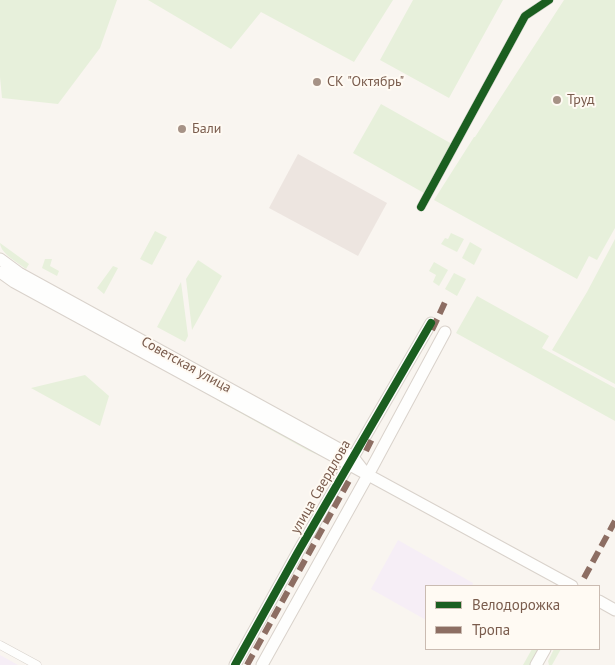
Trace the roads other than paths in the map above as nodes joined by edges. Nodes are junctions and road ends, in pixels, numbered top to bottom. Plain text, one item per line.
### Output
1 (549, 0) edge
2 (421, 207) dead end
3 (0, 259) edge
4 (0, 272) edge
5 (17, 277) junction
6 (430, 324) dead end
7 (445, 332) dead end
8 (351, 461) junction
9 (368, 475) junction
10 (570, 585) edge
11 (600, 602) edge
12 (615, 610) edge
13 (0, 644) edge
14 (544, 650) edge
15 (37, 665) edge
16 (235, 665) edge
17 (262, 665) edge
18 (536, 665) edge

1 - 2 street
3 - 5 street, Советская улица
4 - 5 street, Советская улица
5 - 8 street, Советская улица
6 - 8 street, улица Свердлова
7 - 9 street
8 - 9 street, Советская улица
8 - 16 street, улица Свердлова
9 - 10 street, Советская улица
9 - 17 street
11 - 12 street
13 - 15 street
14 - 18 street

